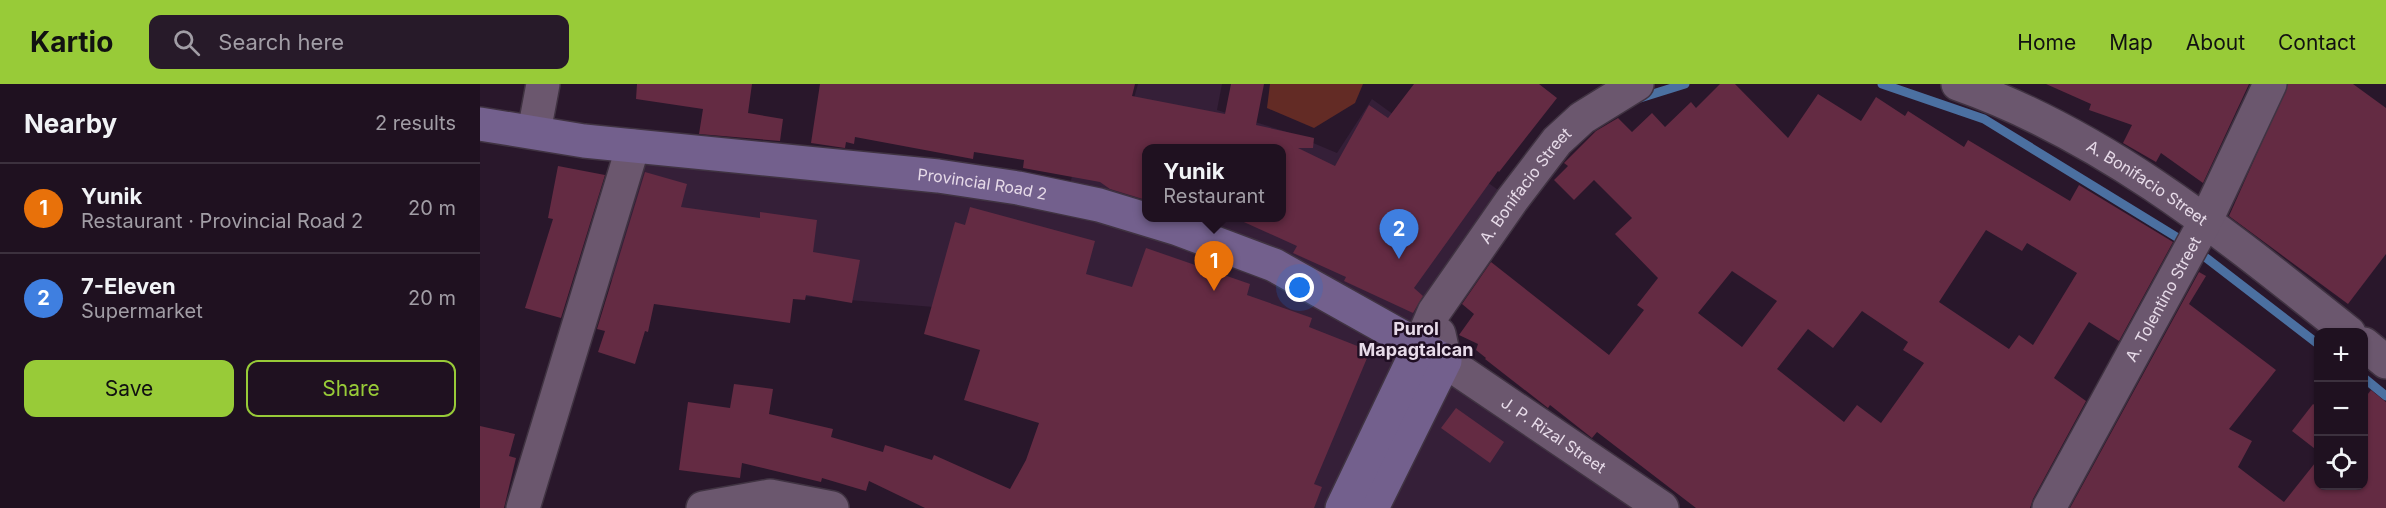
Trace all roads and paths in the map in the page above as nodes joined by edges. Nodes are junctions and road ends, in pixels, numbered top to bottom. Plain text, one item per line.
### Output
1 (543, 84) edge
2 (1637, 84) edge
3 (1958, 84) edge
4 (2270, 84) edge
5 (480, 124) edge
6 (534, 132) junction
7 (633, 146) junction
8 (1142, 218) edge
9 (2206, 220) junction
10 (1155, 222) edge
11 (2343, 328) edge
12 (2368, 347) edge
13 (1432, 354) junction
14 (2386, 362) edge
15 (523, 508) edge
16 (703, 508) edge
17 (832, 508) edge
18 (1342, 508) edge
19 (1372, 508) edge
20 (1662, 508) edge
21 (2049, 508) edge

1 - 6 street
2 - 13 street, A. Bonifacio Street
3 - 9 street, A. Bonifacio Street
4 - 9 street, A. Tolentino Street
5 - 6 main road, Provincial Road 2
6 - 7 main road, Provincial Road 2
7 - 8 main road, Provincial Road 2
7 - 15 street
9 - 11 street, A. Bonifacio Street
9 - 21 street, A. Tolentino Street
10 - 13 main road, Provincial Road 2
12 - 14 street
13 - 18 main road
13 - 19 main road
13 - 20 street, J. P. Rizal Street
16 - 17 street

